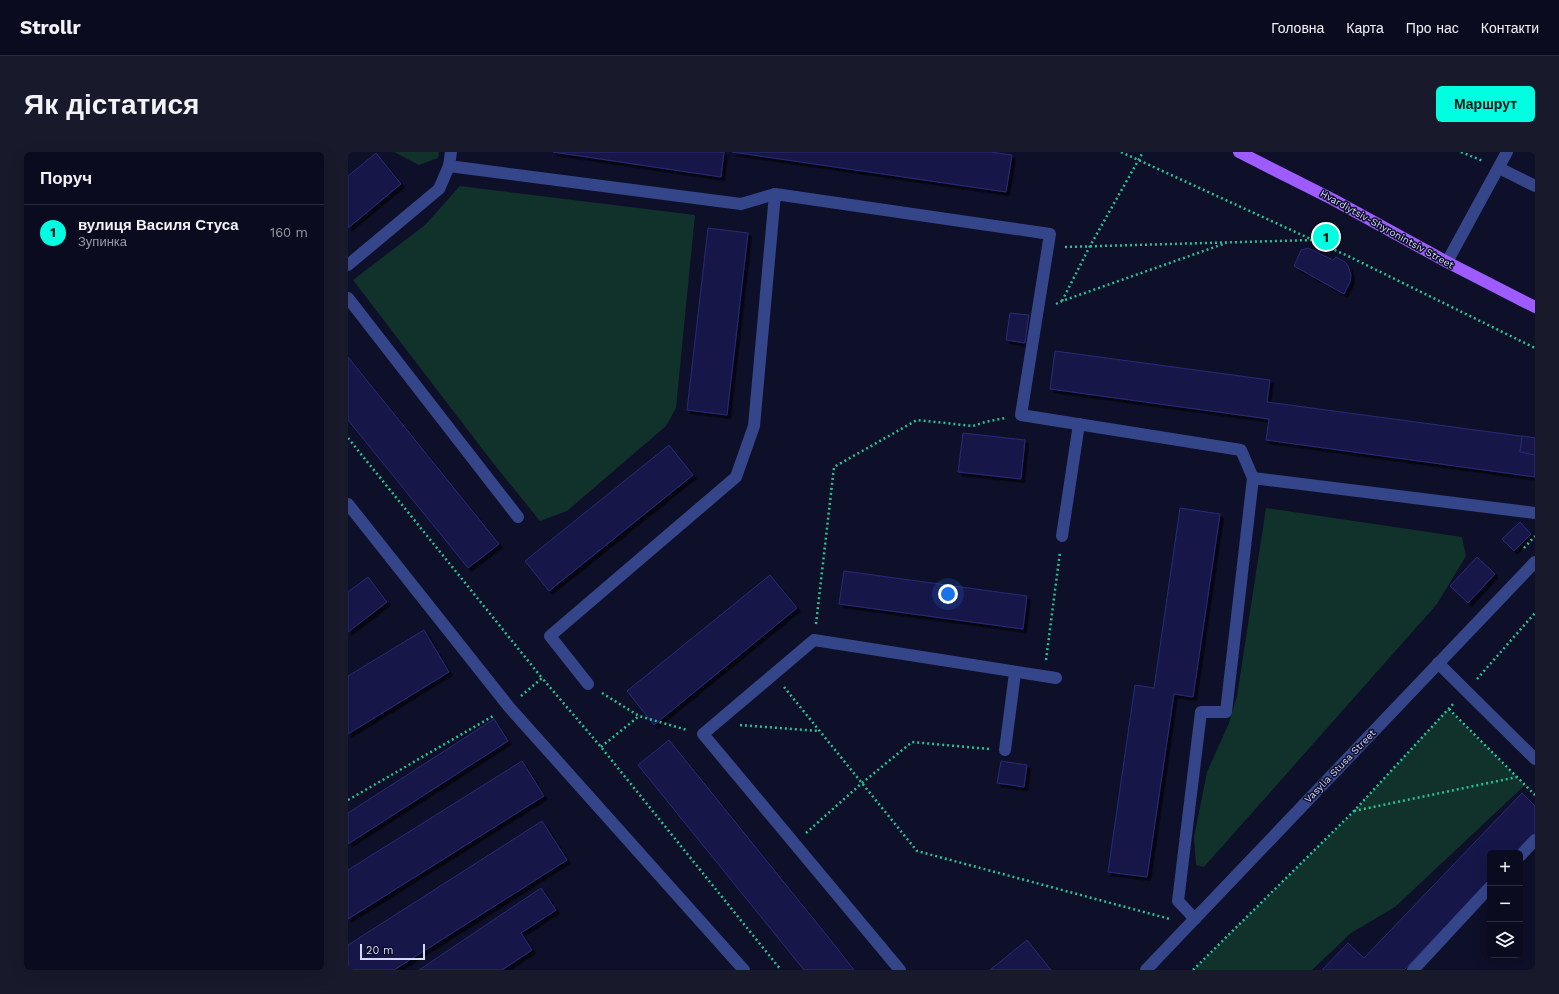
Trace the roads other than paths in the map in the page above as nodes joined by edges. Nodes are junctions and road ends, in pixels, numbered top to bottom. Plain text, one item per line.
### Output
1 (451, 152) edge
2 (1239, 152) edge
3 (1507, 152) edge
4 (450, 166) junction
5 (1499, 168) junction
6 (1535, 186) edge
7 (775, 194) junction
8 (1447, 262) junction
9 (348, 265) edge
10 (348, 298) edge
11 (1535, 307) edge
12 (1079, 424) junction
13 (1253, 478) junction
14 (348, 504) edge
15 (1535, 513) edge
16 (518, 517) dead end
17 (1062, 536) road end
18 (1535, 562) edge
19 (1438, 663) junction
20 (1016, 673) junction
21 (1056, 678) dead end
22 (588, 684) road end
23 (1005, 750) road end
24 (1535, 759) edge
25 (1535, 840) edge
26 (1523, 853) edge
27 (1487, 890) edge
28 (1192, 921) junction
29 (744, 970) edge
30 (900, 970) edge
31 (1146, 970) edge
32 (1412, 970) edge

1 - 4 street
2 - 8 main road, Hvardiytsiv-Shyronintsiv Street
3 - 5 street
4 - 7 street
4 - 9 street
5 - 6 street
5 - 8 street
7 - 12 street
7 - 22 street
8 - 11 main road, Hvardiytsiv-Shyronintsiv Street
10 - 16 street
12 - 13 street
12 - 17 street
13 - 15 street
13 - 28 street
14 - 29 street
18 - 19 street, Vasylia Stusa Street
19 - 24 street
19 - 28 street, Vasylia Stusa Street
20 - 21 street
20 - 23 street
20 - 30 street
25 - 26 street
27 - 32 street
28 - 31 street, Vasylia Stusa Street

